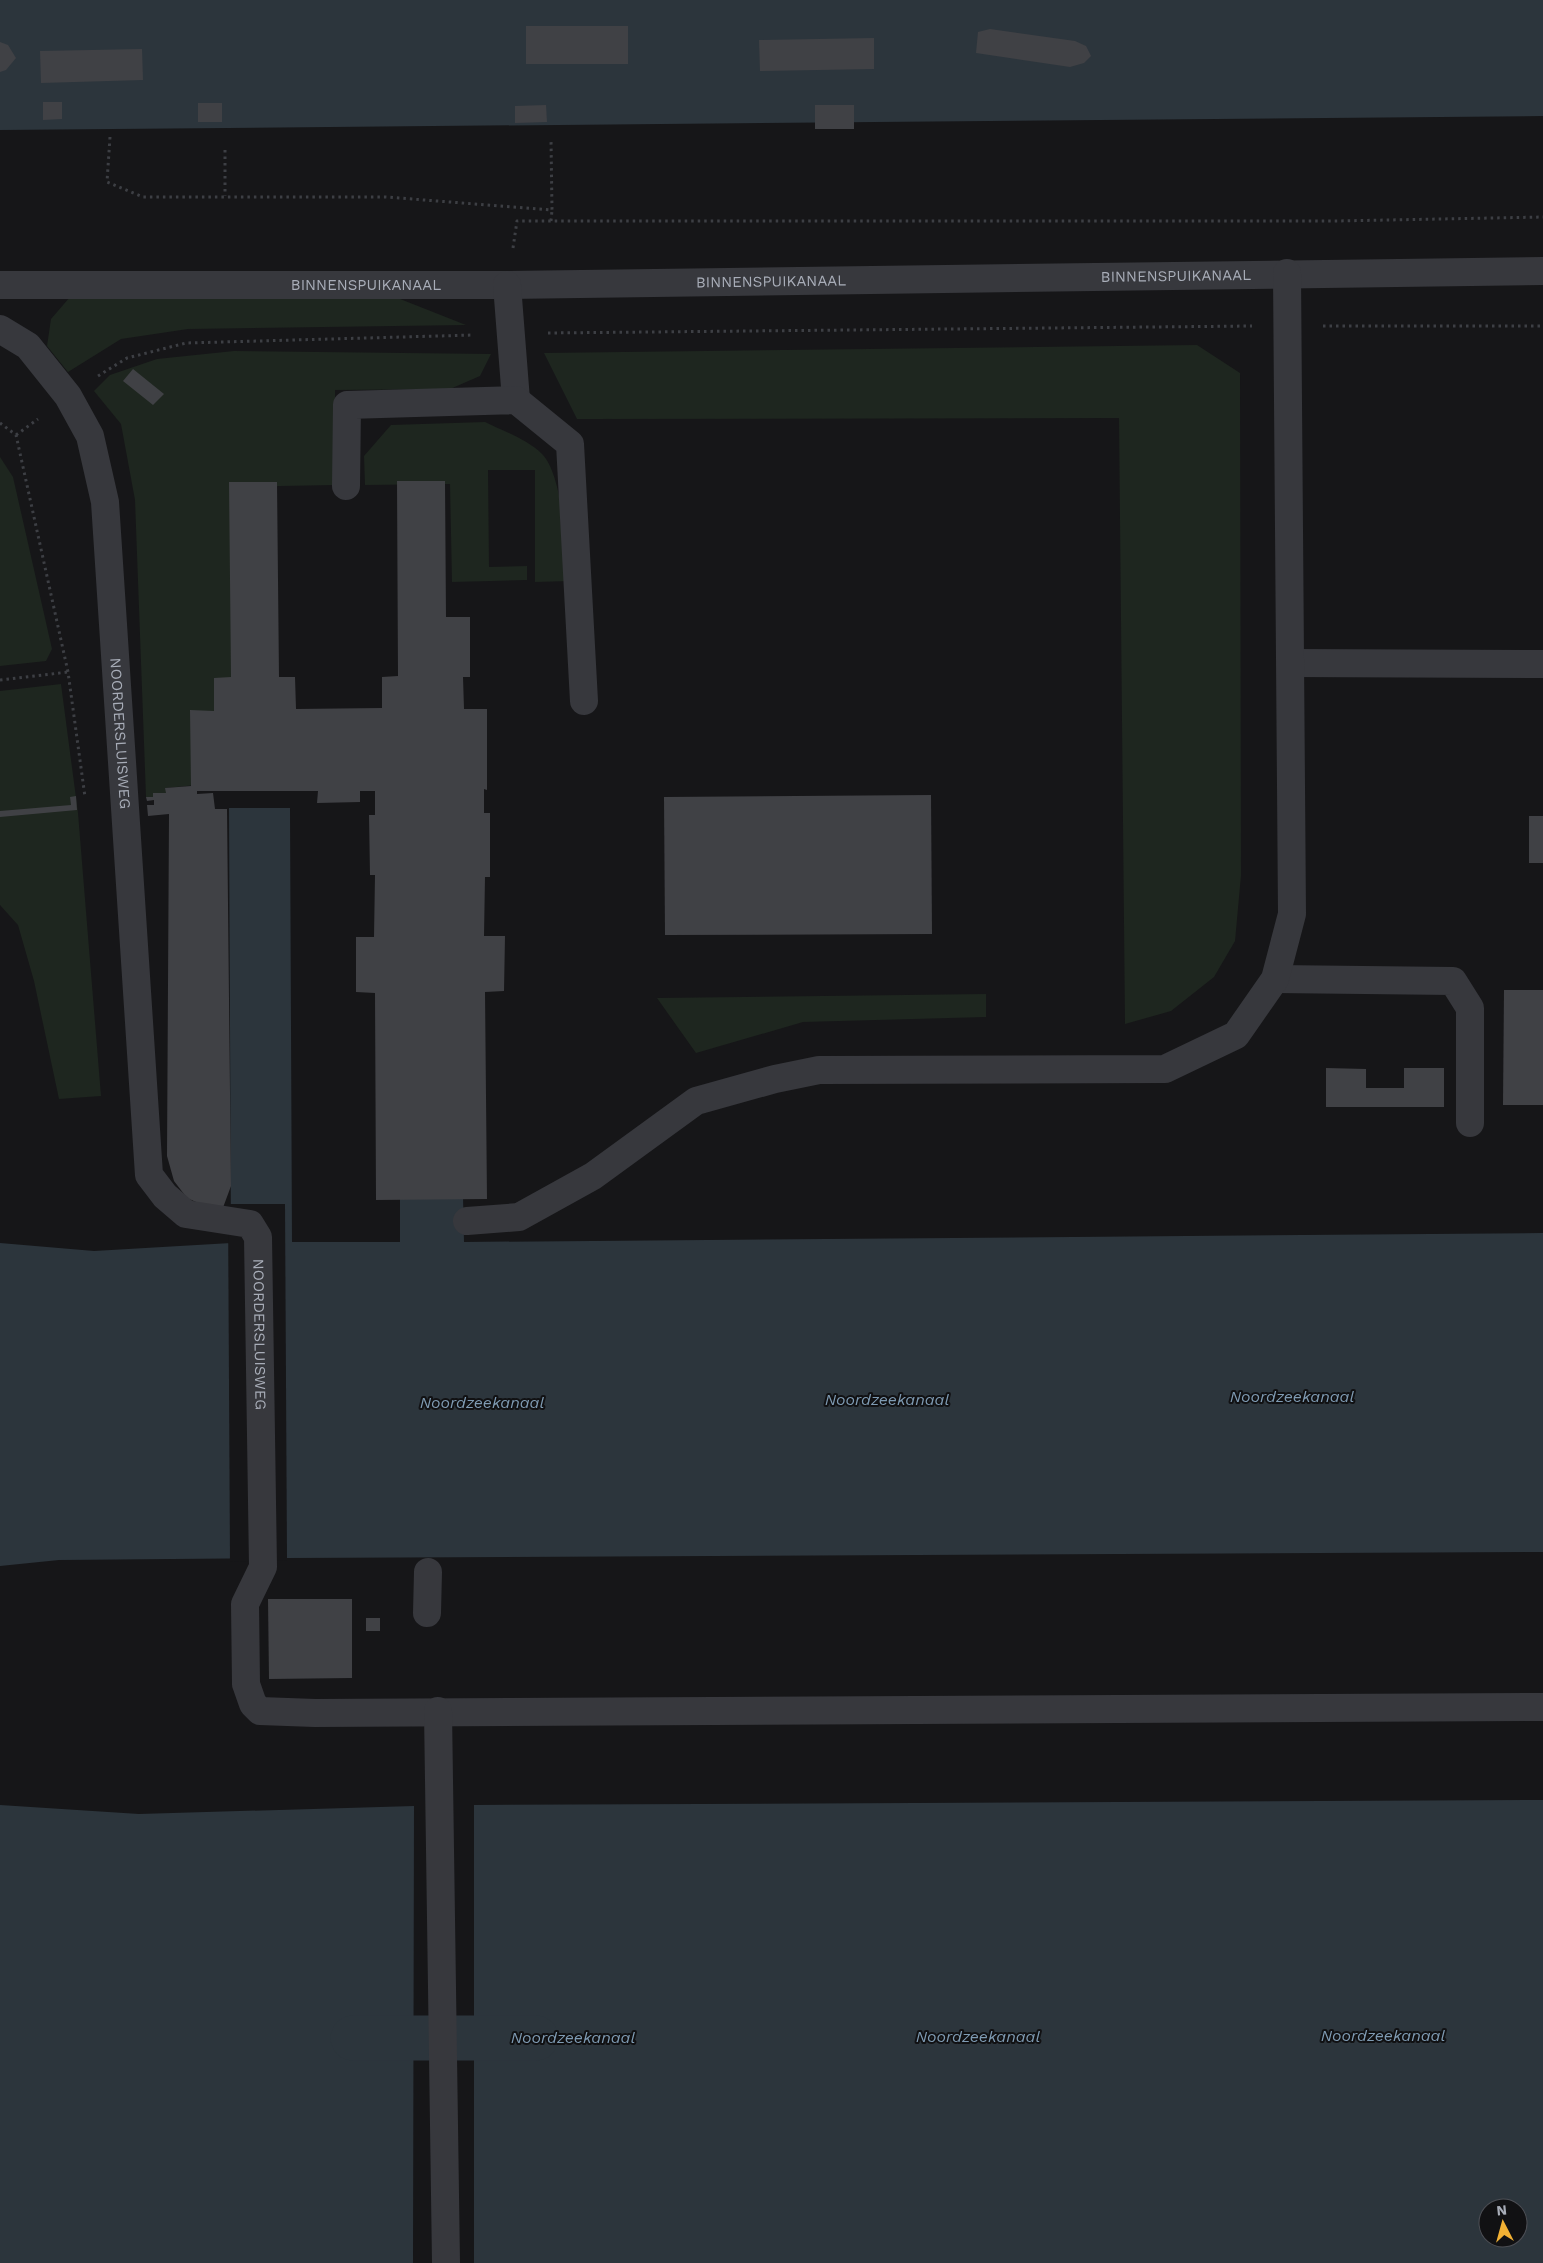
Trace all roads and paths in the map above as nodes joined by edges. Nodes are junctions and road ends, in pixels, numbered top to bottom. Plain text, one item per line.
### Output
1 (110, 137) dead end
2 (551, 140) dead end
3 (225, 150) dead end
4 (225, 196) junction
5 (552, 210) junction
6 (1543, 217) edge
7 (551, 221) junction
8 (1543, 271) edge
9 (1287, 273) junction
10 (507, 285) junction
11 (0, 286) edge
12 (1288, 326) junction
13 (1543, 326) edge
14 (0, 329) edge
15 (512, 334) junction
16 (68, 396) junction
17 (516, 400) junction
18 (0, 423) edge
19 (16, 435) junction
20 (346, 486) dead end
21 (1291, 664) junction
22 (1543, 664) edge
23 (68, 672) junction
24 (0, 680) edge
25 (584, 701) dead end
26 (86, 805) dead end
27 (1275, 979) junction
28 (1470, 1123) dead end
29 (467, 1221) dead end
30 (428, 1572) dead end
31 (427, 1614) dead end
32 (1543, 1707) edge
33 (438, 1711) junction
34 (446, 2263) edge

1 - 4 path
2 - 5 path
3 - 4 path
4 - 5 path
5 - 7 path
6 - 7 path
7 - 10 path
8 - 9 street, BINNENSPUIKANAAL
9 - 10 street, BINNENSPUIKANAAL
9 - 12 street
10 - 11 street, BINNENSPUIKANAAL
10 - 15 street
12 - 13 path
12 - 15 path
12 - 21 street
14 - 16 street, NOORDERSLUISWEG
15 - 16 path
15 - 17 street
16 - 19 path
16 - 33 street, NOORDERSLUISWEG
17 - 20 street
17 - 25 street
18 - 19 path
19 - 23 path
21 - 22 street
21 - 27 street
23 - 24 path
23 - 26 path
27 - 28 street
27 - 29 street
30 - 31 street
32 - 33 street
33 - 34 street

